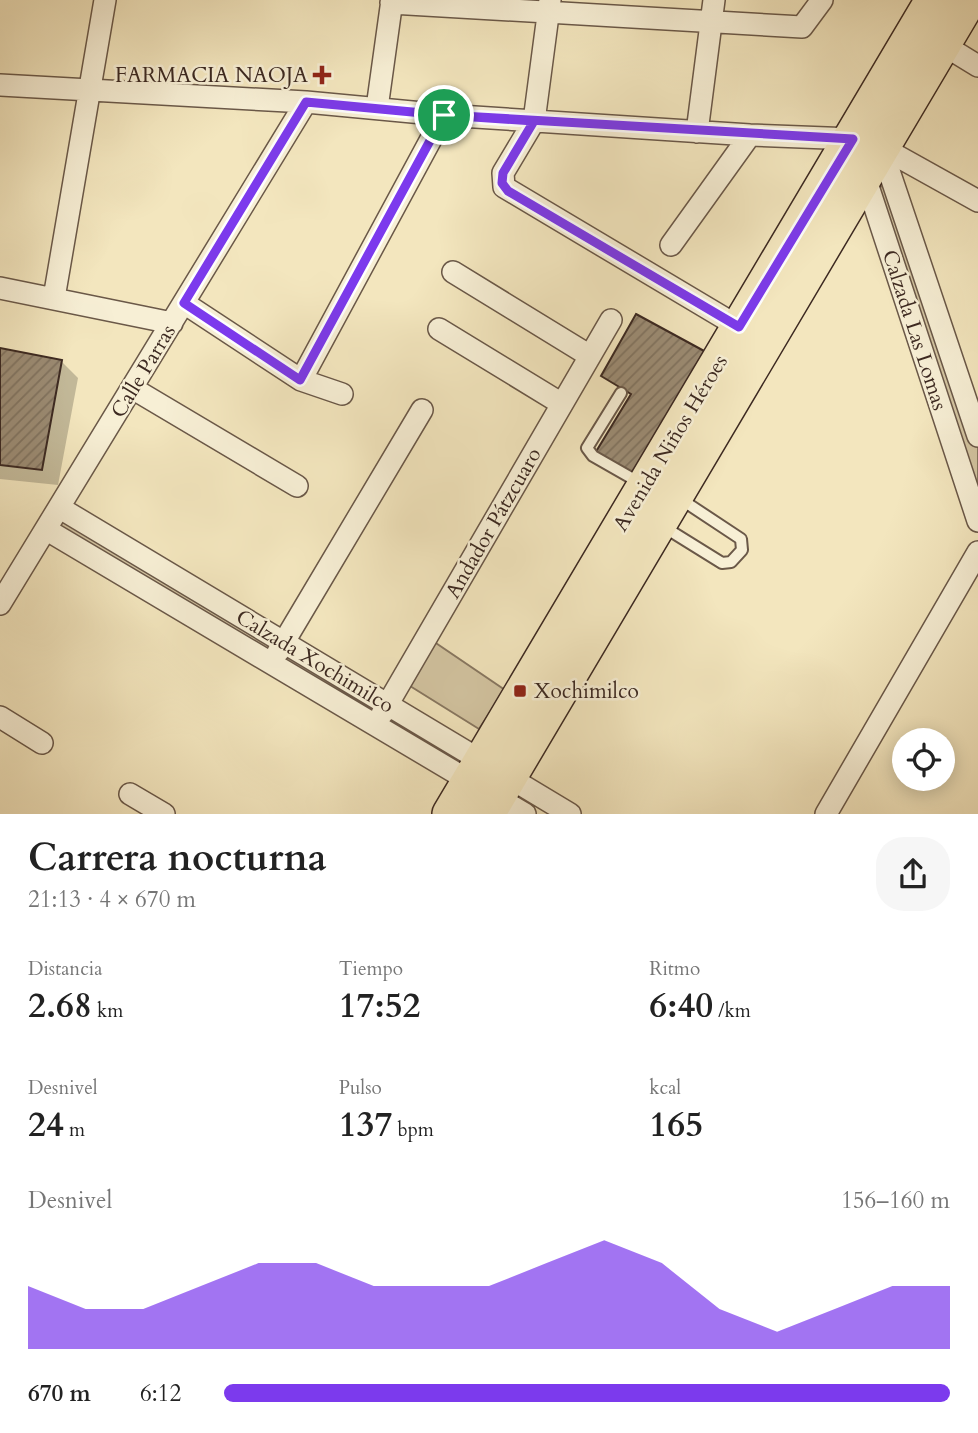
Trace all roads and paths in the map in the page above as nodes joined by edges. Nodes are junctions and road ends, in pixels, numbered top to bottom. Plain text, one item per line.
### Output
1 (105, 0) edge
2 (714, 0) edge
3 (822, 0) edge
4 (933, 0) edge
5 (969, 0) edge
6 (391, 2) edge
7 (549, 5) edge
8 (710, 22) junction
9 (943, 44) junction
10 (978, 66) edge
11 (0, 85) edge
12 (88, 89) junction
13 (306, 102) junction
14 (377, 108) junction
15 (444, 115) junction
16 (534, 121) junction
17 (697, 132) junction
18 (750, 135) junction
19 (866, 154) junction
20 (978, 201) edge
21 (671, 245) dead end
22 (453, 272) dead end
23 (0, 288) edge
24 (54, 298) junction
25 (184, 303) junction
26 (611, 320) dead end
27 (172, 323) junction
28 (739, 327) junction
29 (439, 329) dead end
30 (590, 356) junction
31 (300, 380) junction
32 (132, 388) junction
33 (621, 393) dead end
34 (342, 394) dead end
35 (562, 404) junction
36 (422, 410) dead end
37 (978, 436) edge
38 (297, 486) dead end
39 (659, 501) junction
40 (61, 508) junction
41 (978, 521) edge
42 (47, 530) junction
43 (131, 550) junction
44 (978, 552) edge
45 (116, 571) junction
46 (204, 594) junction
47 (0, 604) edge
48 (191, 616) junction
49 (285, 642) junction
50 (270, 663) junction
51 (388, 704) junction
52 (0, 717) edge
53 (375, 725) junction
54 (42, 743) dead end
55 (494, 790) edge
56 (130, 794) dead end
57 (164, 814) edge
58 (450, 814) edge
59 (570, 814) edge
60 (826, 814) edge

1 - 12 street
2 - 8 street
3 - 8 street
4 - 19 main road, Avenida Niños Héroes
5 - 9 main road, Avenida Niños Héroes
6 - 7 street
6 - 14 street
7 - 8 street
7 - 16 street
8 - 17 street
9 - 10 street
9 - 19 main road, Avenida Niños Héroes
11 - 12 street
12 - 13 street
12 - 24 street
13 - 14 street
13 - 25 street, Calle Parras
14 - 15 street
15 - 16 street
15 - 31 street
16 - 17 street
16 - 28 street
17 - 18 street
18 - 19 street
18 - 21 street
19 - 20 street
19 - 28 main road, Avenida Niños Héroes
19 - 37 street, Calzada Las Lomas
19 - 39 main road, Avenida Niños Héroes
19 - 41 street, Calzada Las Lomas
22 - 30 street
23 - 24 street
24 - 27 street
25 - 27 street, Calle Parras
25 - 31 street
26 - 30 street, Andador Pátzcuaro
27 - 32 street, Calle Parras
28 - 39 main road, Avenida Niños Héroes
29 - 35 street
30 - 35 street, Andador Pátzcuaro
31 - 34 street
32 - 38 street
32 - 40 street, Calle Parras
33 - 39 lane
35 - 51 street, Andador Pátzcuaro
36 - 49 street
39 - 39 lane
39 - 55 main road, Avenida Niños Héroes
40 - 42 street, Calle Parras
40 - 43 street, Calzada Xochimilco
42 - 45 street, Calzada Xochimilco
42 - 47 street, Calle Parras
43 - 45 street
43 - 46 street, Calzada Xochimilco
44 - 60 street
45 - 48 street, Calzada Xochimilco
46 - 48 street
46 - 49 street, Calzada Xochimilco
48 - 50 street, Calzada Xochimilco
49 - 50 street
49 - 51 street, Calzada Xochimilco
50 - 53 street, Calzada Xochimilco
51 - 53 street, Andador Pátzcuaro
51 - 55 street, Calzada Xochimilco
52 - 54 street
53 - 55 street, Calzada Xochimilco
55 - 58 main road, Avenida Niños Héroes
55 - 59 street, Calzada Xochimilco
56 - 57 street

